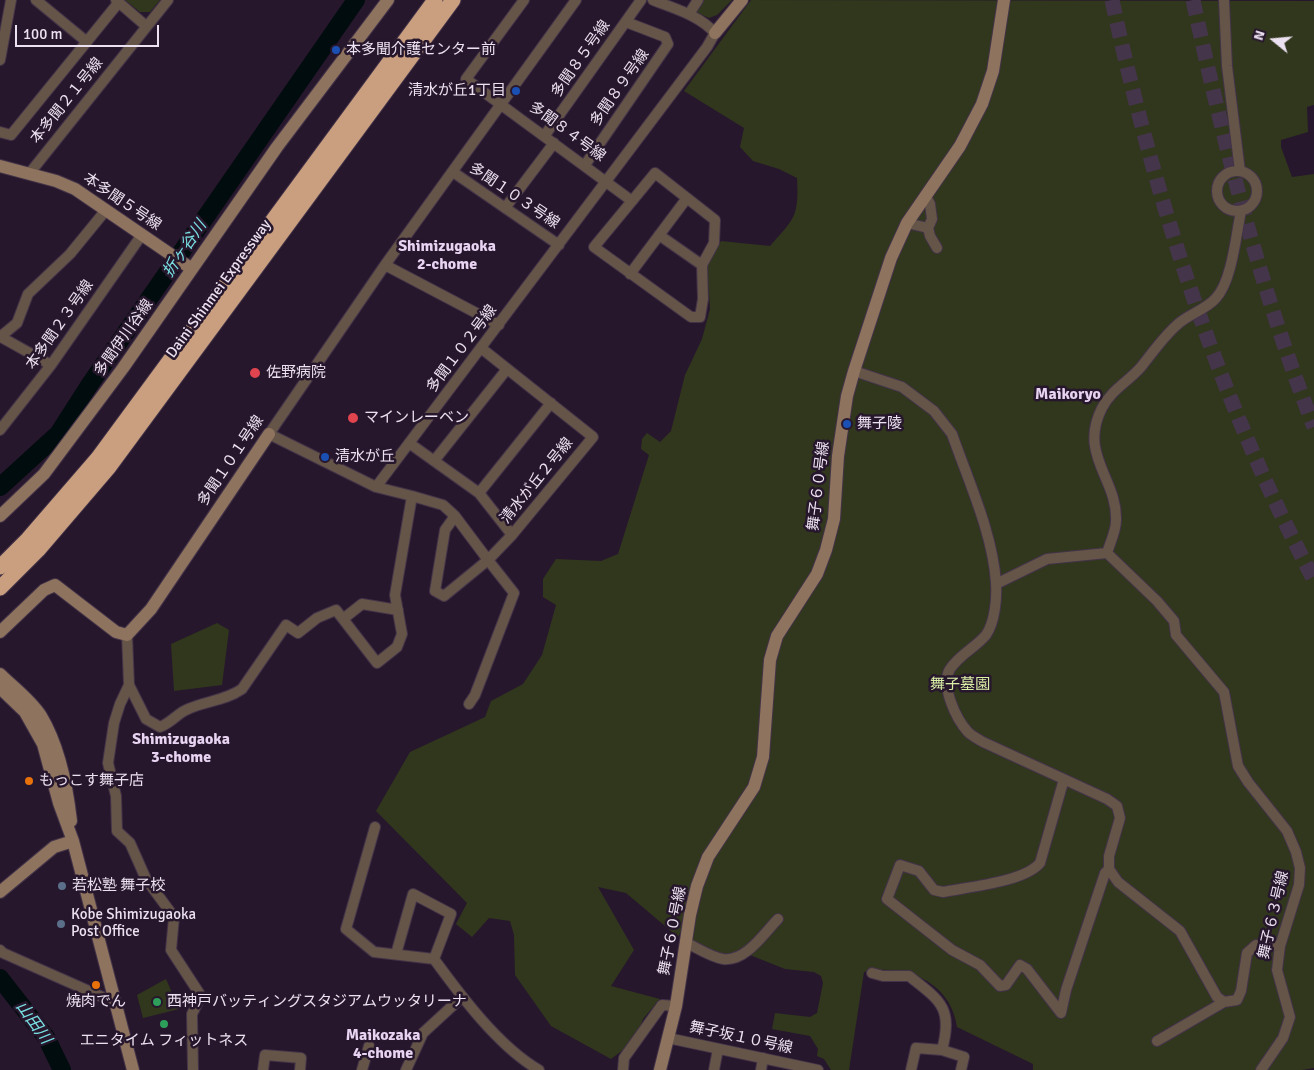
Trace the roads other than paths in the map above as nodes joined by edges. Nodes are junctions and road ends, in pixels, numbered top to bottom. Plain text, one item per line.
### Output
1 (11, 0) edge
2 (36, 0) edge
3 (168, 0) edge
4 (388, 0) edge
5 (435, 0) edge
6 (453, 0) edge
7 (524, 0) edge
8 (576, 0) edge
9 (641, 0) edge
10 (653, 0) edge
11 (698, 0) edge
12 (742, 0) edge
13 (1004, 0) edge
14 (1224, 0) edge
15 (118, 1) edge
16 (689, 14) junction
17 (626, 22) junction
18 (146, 26) junction
19 (715, 33) junction
20 (87, 42) junction
21 (0, 60) edge
22 (501, 105) junction
23 (0, 132) edge
24 (545, 135) junction
25 (554, 143) junction
26 (585, 165) junction
27 (0, 166) edge
28 (1240, 171) junction
29 (453, 172) junction
30 (29, 174) junction
31 (607, 181) junction
32 (924, 195) junction
33 (687, 198) junction
34 (632, 201) junction
35 (505, 208) junction
36 (106, 210) junction
37 (1241, 211) junction
38 (907, 223) junction
39 (928, 228) junction
40 (659, 235) junction
41 (141, 236) junction
42 (559, 245) junction
43 (937, 248) dead end
44 (385, 265) junction
45 (702, 265) junction
46 (187, 266) junction
47 (630, 274) junction
48 (499, 325) junction
49 (0, 337) edge
50 (481, 348) junction
51 (51, 365) junction
52 (507, 369) junction
53 (854, 371) junction
54 (551, 403) junction
55 (0, 430) edge
56 (268, 434) junction
57 (410, 443) junction
58 (434, 461) junction
59 (376, 487) junction
60 (479, 494) junction
61 (412, 496) junction
62 (0, 516) edge
63 (455, 516) junction
64 (512, 535) junction
65 (1107, 553) junction
66 (488, 560) junction
67 (0, 568) edge
68 (996, 584) junction
69 (0, 588) edge
70 (398, 610) junction
71 (343, 619) junction
72 (0, 632) edge
73 (127, 635) junction
74 (0, 674) edge
75 (130, 685) junction
76 (0, 688) edge
77 (469, 704) dead end
78 (1064, 779) junction
79 (375, 827) dead end
80 (73, 841) junction
81 (1109, 869) junction
82 (0, 892) edge
83 (778, 918) dead end
84 (687, 943) junction
85 (1280, 946) junction
86 (0, 950) edge
87 (396, 954) junction
88 (434, 959) junction
89 (872, 972) dead end
90 (462, 997) junction
91 (1224, 1002) junction
92 (116, 1003) junction
93 (676, 1006) junction
94 (668, 1038) junction
95 (1157, 1041) dead end
96 (369, 1046) dead end
97 (718, 1048) junction
98 (942, 1050) junction
99 (762, 1058) junction
100 (811, 1069) edge
101 (132, 1070) edge
102 (193, 1070) edge
103 (263, 1070) edge
104 (300, 1070) edge
105 (362, 1070) edge
106 (406, 1070) edge
107 (539, 1070) edge
108 (623, 1070) edge
109 (660, 1070) edge
110 (714, 1070) edge
111 (761, 1070) edge
112 (911, 1070) edge
113 (961, 1070) edge
114 (1262, 1070) edge

1 - 21 street
2 - 20 street
3 - 18 street, 本多聞２１号線
4 - 46 street, 多聞伊川谷線
5 - 67 highway, Daini Shinmei Expressway
6 - 69 highway, Daini Shinmei Expressway
7 - 22 street, 多聞８４号線
8 - 22 street
9 - 17 street, 多聞８５号線
10 - 16 street
11 - 16 street
12 - 19 street, 多聞８４号線
13 - 32 street, 舞子６０号線
14 - 28 street
15 - 18 street
15 - 20 street
16 - 19 street
17 - 24 street, 多聞８５号線
17 - 26 street, 多聞８９号線
18 - 30 street, 本多聞２１号線
19 - 31 street, 多聞８４号線
20 - 23 street
22 - 24 street, 多聞８４号線
22 - 29 street, 多聞１０１号線
24 - 25 street, 多聞８４号線
25 - 26 street, 多聞８４号線
25 - 35 street
26 - 31 street, 多聞８４号線
27 - 30 street, 本多聞５号線
28 - 37 street
28 - 37 street
29 - 35 street, 多聞１０３号線
29 - 44 street, 多聞１０１号線
30 - 36 street, 本多聞５号線
31 - 34 street
31 - 42 street, 多聞１０２号線
32 - 38 street, 舞子６０号線
32 - 39 street
33 - 34 street
33 - 40 street
33 - 45 street
34 - 47 street
35 - 42 street, 多聞１０３号線
36 - 41 street, 本多聞５号線
36 - 49 street
37 - 65 street
38 - 39 street
38 - 53 street, 舞子６０号線
39 - 43 street
40 - 45 street
40 - 47 street
41 - 46 street, 本多聞５号線
41 - 51 street, 本多聞２３号線
42 - 48 street, 多聞１０２号線
44 - 48 street
44 - 56 street, 多聞１０１号線
45 - 47 street
46 - 62 street, 多聞伊川谷線
48 - 50 street, 多聞１０２号線
49 - 51 street
50 - 52 street, 清水が丘２号線
50 - 57 street, 多聞１０２号線
51 - 55 street, 本多聞２３号線
52 - 54 street, 清水が丘２号線
52 - 58 street
53 - 68 street
53 - 84 street, 舞子６０号線
54 - 60 street
54 - 64 street, 清水が丘２号線
56 - 59 street
56 - 73 street, 多聞１０１号線
57 - 58 street
57 - 59 street, 多聞１０２号線
58 - 60 street
59 - 61 street
60 - 64 street
61 - 63 street
61 - 70 street
63 - 66 street
63 - 66 street, 清水が丘２号線
64 - 66 street, 清水が丘２号線
65 - 68 street
65 - 85 street, 舞子６３号線
66 - 77 street
68 - 78 street
70 - 71 street
70 - 71 street
71 - 75 street
72 - 73 street
73 - 75 street
74 - 80 street
75 - 102 street
76 - 80 street
78 - 81 street
78 - 81 street
79 - 87 street
80 - 82 street
80 - 92 street
81 - 91 street
83 - 84 street
84 - 93 street, 舞子６０号線
85 - 91 street
85 - 114 street, 舞子６３号線
86 - 92 street
87 - 88 street
87 - 88 street
88 - 90 street
89 - 98 street
90 - 106 street
90 - 107 street
91 - 95 street
92 - 101 street
93 - 94 street, 舞子６０号線
93 - 108 street
94 - 97 street, 舞子坂１０号線
94 - 109 street, 舞子６０号線
96 - 105 street
97 - 99 street, 舞子坂１０号線
97 - 110 street
98 - 112 street
98 - 113 street
99 - 100 street, 舞子坂１０号線
99 - 111 street
103 - 104 street

